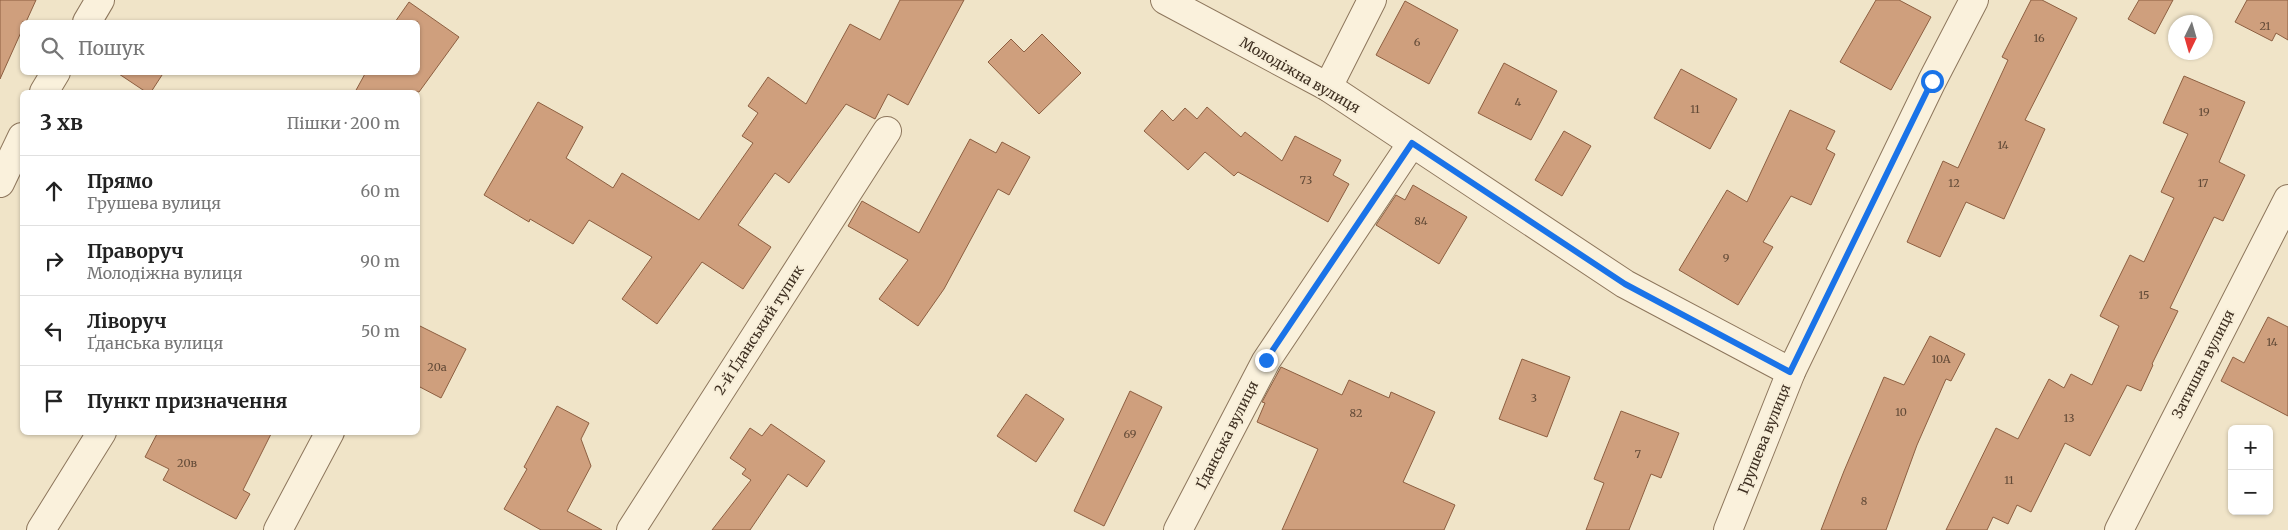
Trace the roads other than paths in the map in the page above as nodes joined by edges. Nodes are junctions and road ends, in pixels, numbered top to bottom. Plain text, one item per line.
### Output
1 (100, 0) edge
2 (1165, 0) edge
3 (1372, 0) edge
4 (1974, 0) edge
5 (87, 20) edge
6 (54, 75) edge
7 (1328, 87) junction
8 (45, 90) edge
9 (887, 131) dead end
10 (20, 141) edge
11 (1412, 143) junction
12 (0, 183) edge
13 (2288, 199) edge
14 (1790, 372) junction
15 (100, 435) edge
16 (328, 435) edge
17 (41, 530) edge
18 (278, 530) edge
19 (631, 530) edge
20 (1178, 530) edge
21 (1728, 530) edge
22 (2119, 530) edge

1 - 5 street
2 - 7 street, Молодіжна вулиця
3 - 7 street
4 - 14 street, Грушева вулиця
6 - 8 street
7 - 11 street, Молодіжна вулиця
9 - 19 street, 2-й Ґданський тупик
10 - 12 street
11 - 14 street, Молодіжна вулиця
11 - 20 street, Ґданська вулиця
13 - 22 street, Затишна вулиця
14 - 21 street, Грушева вулиця
15 - 17 street
16 - 18 street

